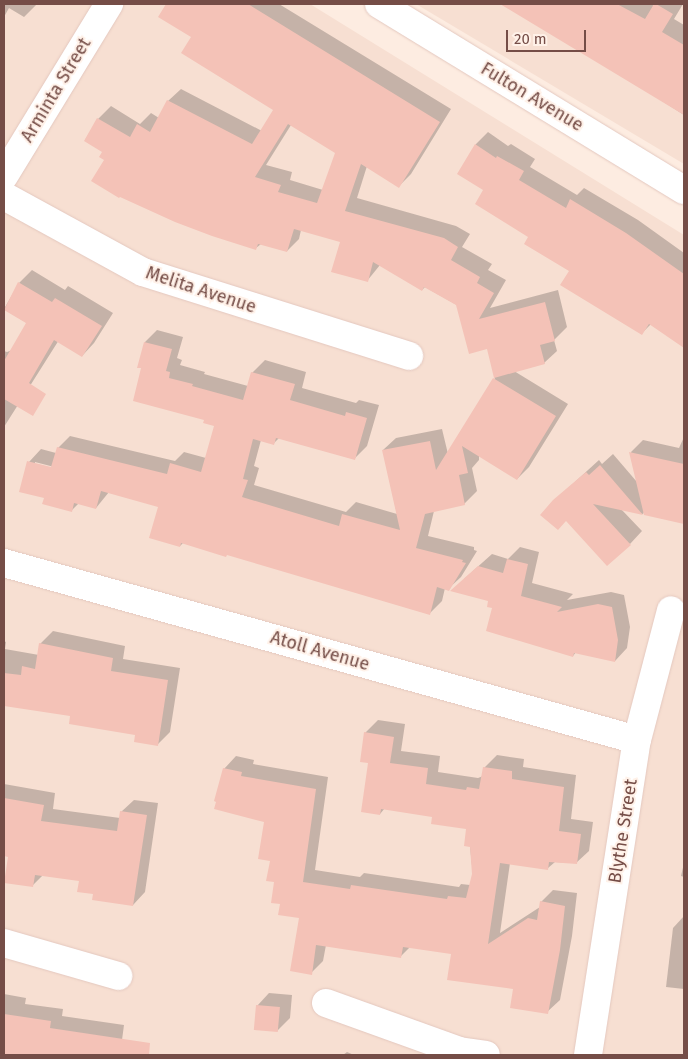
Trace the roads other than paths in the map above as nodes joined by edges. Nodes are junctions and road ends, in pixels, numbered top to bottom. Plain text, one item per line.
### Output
1 (109, 4) edge
2 (379, 4) edge
3 (4, 176) edge
4 (684, 190) edge
5 (4, 196) edge
6 (410, 356) dead end
7 (4, 563) edge
8 (671, 610) dead end
9 (637, 740) junction
10 (4, 944) edge
11 (118, 976) dead end
12 (326, 1003) dead end
13 (486, 1055) edge
14 (588, 1055) edge

1 - 3 street, Arminta Street
2 - 4 street, Fulton Avenue
5 - 6 street, Melita Avenue
7 - 9 street, Atoll Avenue
8 - 9 street, Blythe Street
9 - 14 street, Blythe Street
10 - 11 street
12 - 13 street

